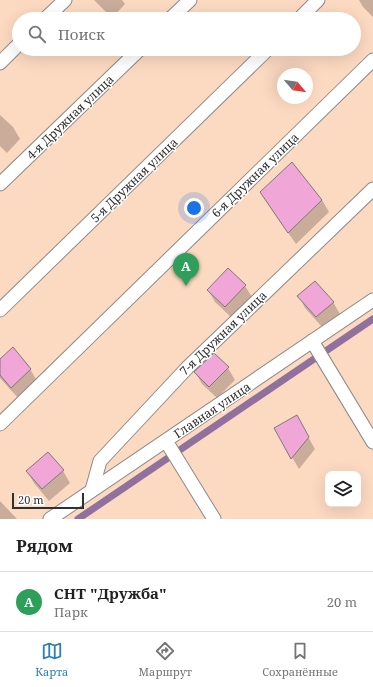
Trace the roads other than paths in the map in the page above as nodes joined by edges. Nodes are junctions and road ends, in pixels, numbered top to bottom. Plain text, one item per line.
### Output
1 (65, 0) edge
2 (190, 0) edge
3 (318, 0) edge
4 (52, 12) edge
5 (177, 12) edge
6 (306, 12) edge
7 (12, 51) edge
8 (133, 56) edge
9 (261, 56) edge
10 (373, 60) edge
11 (0, 63) edge
12 (0, 184) edge
13 (373, 189) edge
14 (373, 300) edge
15 (0, 310) edge
16 (312, 341) junction
17 (0, 424) edge
18 (166, 441) junction
19 (373, 442) edge
20 (92, 490) junction
21 (50, 519) edge
22 (214, 519) edge

1 - 4 lane
2 - 5 lane
3 - 6 lane
7 - 11 lane
8 - 12 lane, 4-я Дружная улица
9 - 15 lane, 5-я Дружная улица
10 - 17 lane, 6-я Дружная улица
13 - 20 lane, 7-я Дружная улица
14 - 16 lane, Главная улица
16 - 18 lane, Главная улица
16 - 19 lane
18 - 20 lane, Главная улица
18 - 22 lane
20 - 21 lane, Главная улица

